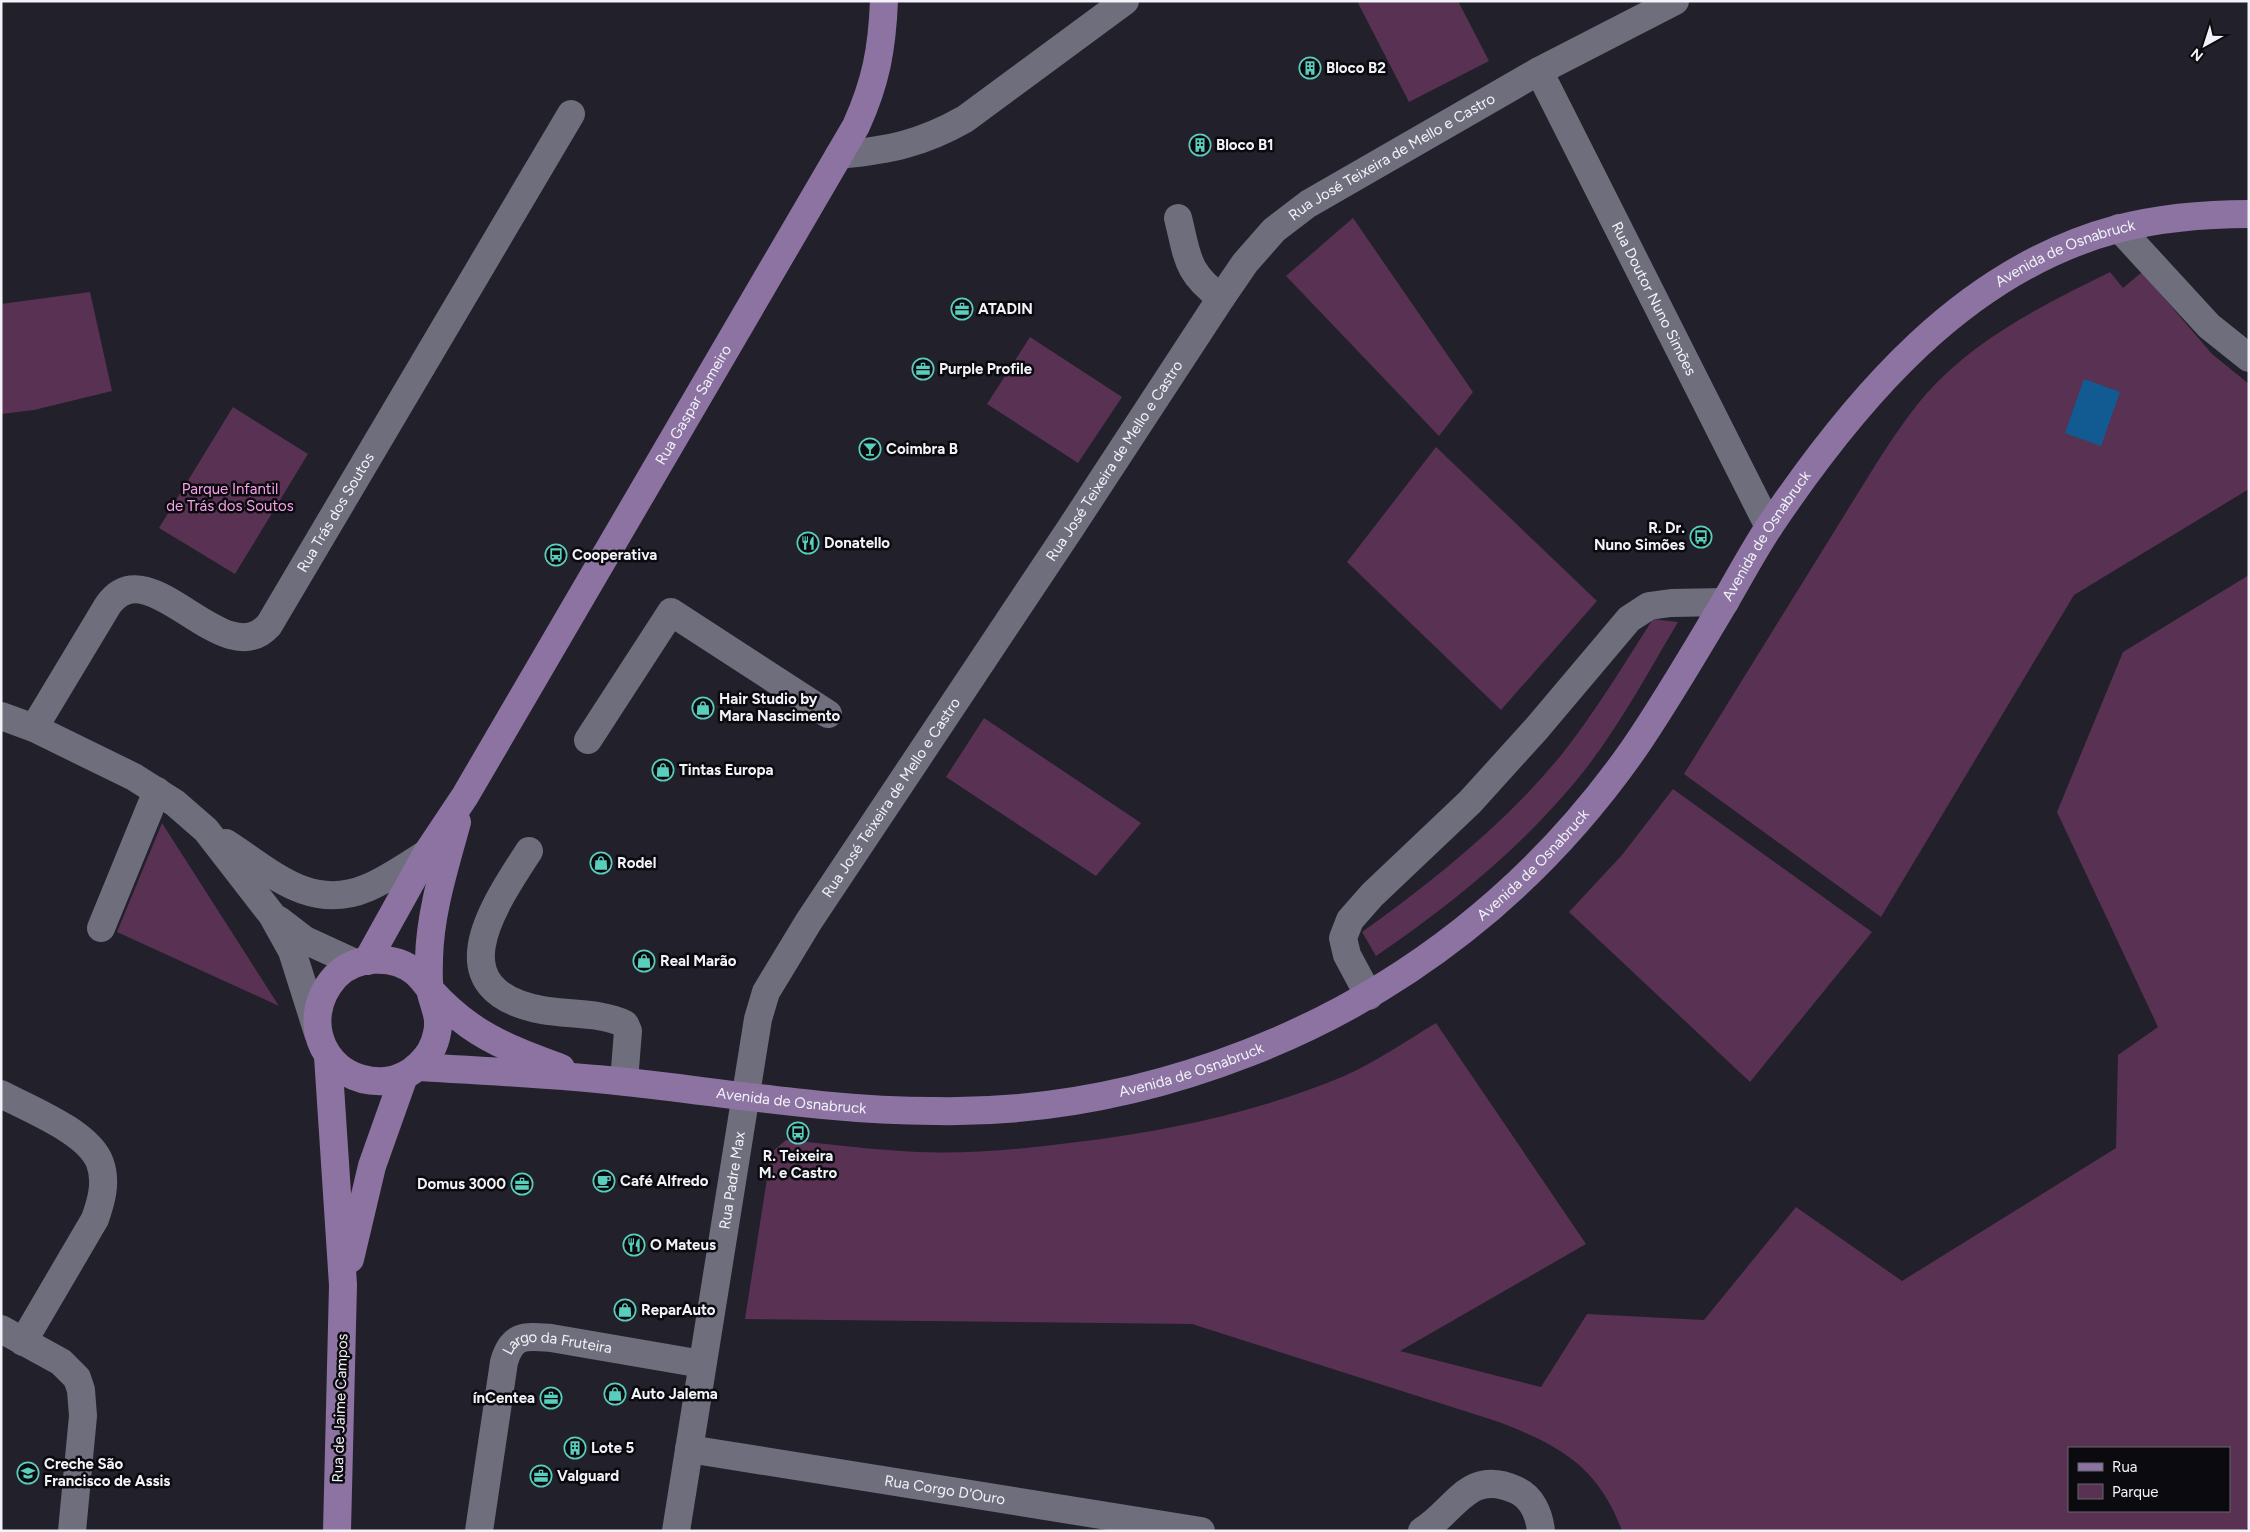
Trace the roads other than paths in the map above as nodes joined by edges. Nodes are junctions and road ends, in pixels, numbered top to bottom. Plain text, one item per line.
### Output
1 (884, 1) edge
2 (1675, 1) edge
3 (1110, 5) edge
4 (1538, 71) junction
5 (570, 114) dead end
6 (839, 155) junction
7 (2249, 214) edge
8 (1178, 218) dead end
9 (2119, 228) junction
10 (1221, 298) junction
11 (2249, 358) edge
12 (1769, 527) junction
13 (1725, 602) junction
14 (828, 714) dead end
15 (1, 716) edge
16 (34, 728) junction
17 (588, 740) dead end
18 (157, 791) junction
19 (465, 796) junction
20 (206, 830) junction
21 (529, 851) dead end
22 (427, 853) junction
23 (272, 915) junction
24 (101, 928) dead end
25 (361, 962) junction
26 (430, 989) junction
27 (1369, 996) junction
28 (324, 1049) junction
29 (410, 1072) junction
30 (588, 1078) junction
31 (624, 1082) junction
32 (1, 1094) edge
33 (744, 1096) junction
34 (343, 1285) junction
35 (9, 1340) edge
36 (702, 1364) junction
37 (689, 1449) junction
38 (1120, 1524) edge
39 (72, 1531) edge
40 (337, 1531) edge
41 (479, 1531) edge
42 (676, 1531) edge
43 (1200, 1531) edge
44 (1422, 1531) edge
45 (1541, 1531) edge

1 - 6 main road, Rua Gaspar Sameiro
2 - 4 street, Rua José Teixeira de Mello e Castro
3 - 6 street
4 - 10 street, Rua José Teixeira de Mello e Castro
4 - 12 street, Rua Doutor Nuno Simões
5 - 16 street, Rua Trás dos Soutos
6 - 19 main road, Rua Gaspar Sameiro
7 - 9 main road, Avenida de Osnabruck
8 - 10 street
9 - 11 street
9 - 12 main road, Avenida de Osnabruck
10 - 33 street, Rua José Teixeira de Mello e Castro
12 - 13 main road, Avenida de Osnabruck
13 - 27 main road, Avenida de Osnabruck
13 - 27 street
14 - 17 street
15 - 16 street
16 - 18 street
18 - 20 street
18 - 24 street
19 - 22 main road
19 - 26 main road
20 - 22 street
20 - 23 street
21 - 31 street
22 - 25 main road
23 - 25 street
23 - 28 street
25 - 26 main road
25 - 28 main road
26 - 29 main road
26 - 30 main road
27 - 33 main road, Avenida de Osnabruck
28 - 29 main road
28 - 34 main road
29 - 30 main road
29 - 34 main road
30 - 31 main road, Avenida de Osnabruck
31 - 33 main road, Avenida de Osnabruck
32 - 35 street
33 - 36 street, Rua Padre Max
34 - 40 main road, Rua de Jaime Campos
35 - 39 street
36 - 37 street, Rua Padre Max
36 - 41 street, Largo da Fruteira
37 - 38 street, Rua Corgo D'Ouro
37 - 42 street, Rua Padre Max
38 - 43 street, Rua Corgo D'Ouro
44 - 45 street

